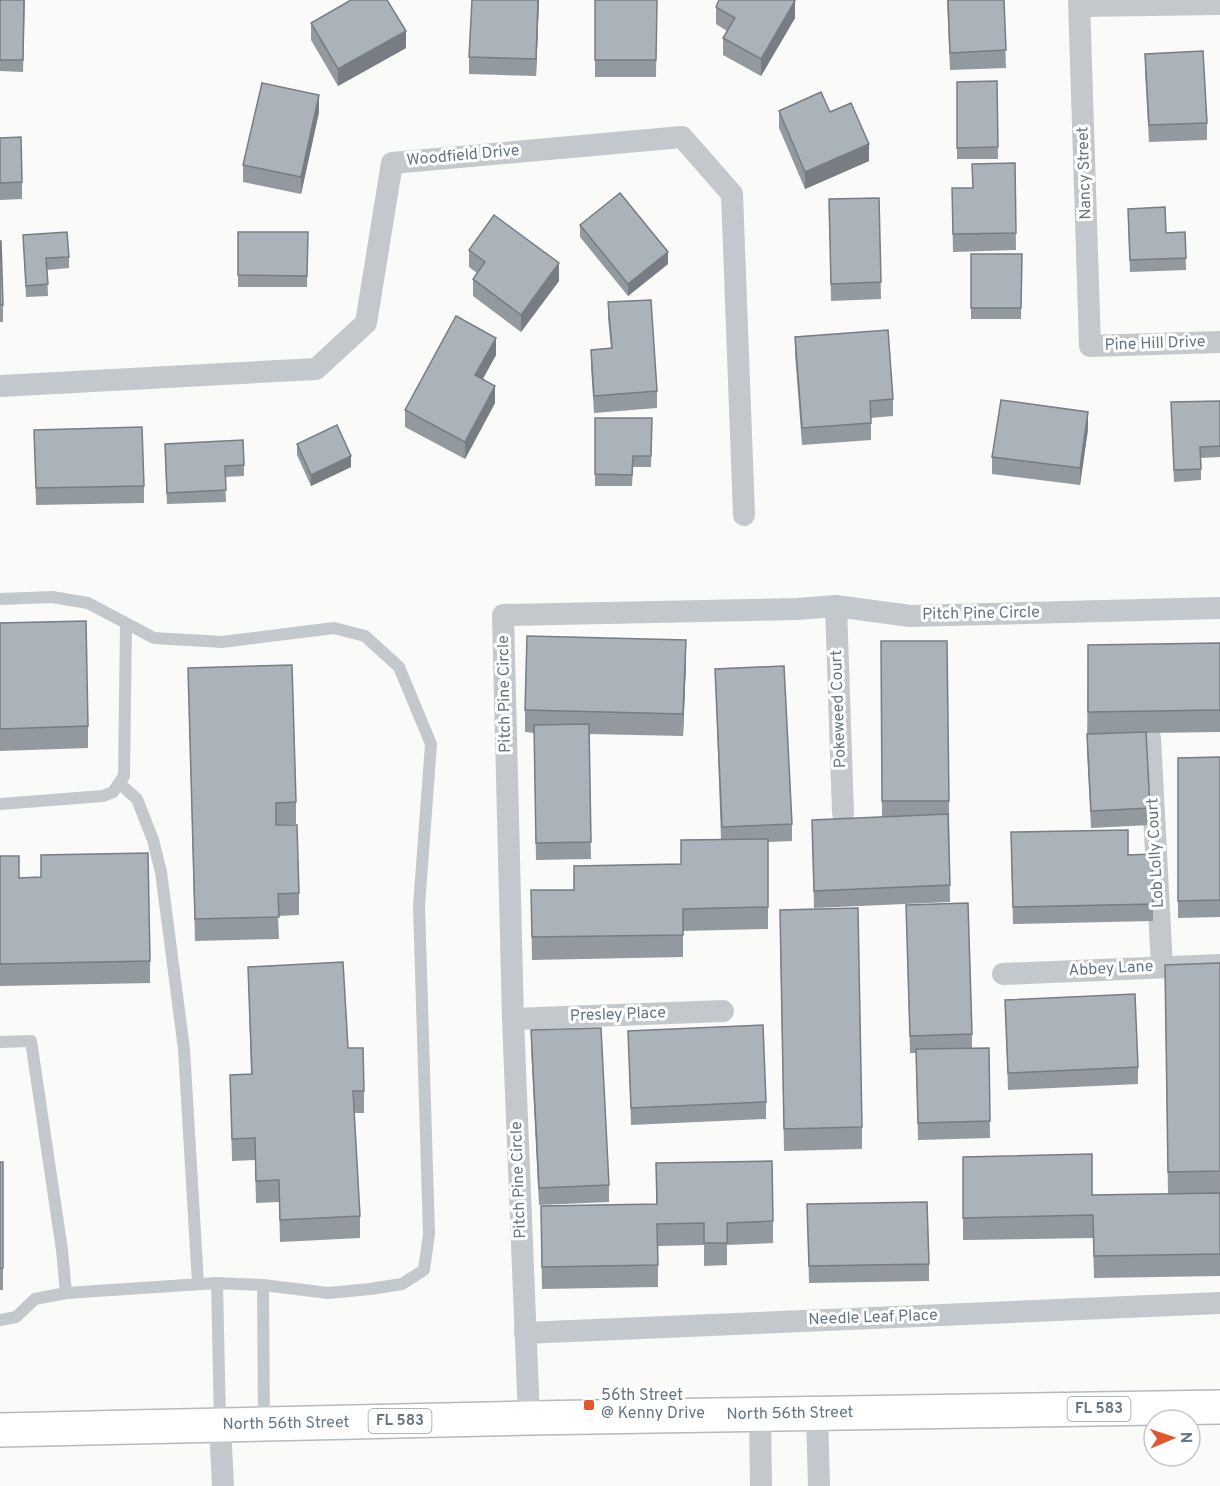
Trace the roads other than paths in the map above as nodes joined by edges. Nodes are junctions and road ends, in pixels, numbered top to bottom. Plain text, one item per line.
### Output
1 (1080, 3) edge
2 (1220, 4) edge
3 (1220, 342) edge
4 (1090, 346) joint
5 (0, 386) edge
6 (744, 515) dead end
7 (0, 599) edge
8 (836, 606) junction
9 (1220, 608) edge
10 (126, 624) junction
11 (1150, 738) edge
12 (119, 783) junction
13 (0, 804) edge
14 (843, 813) dead end
15 (1220, 965) edge
16 (1162, 967) junction
17 (1003, 974) dead end
18 (723, 1011) dead end
19 (513, 1019) junction
20 (0, 1042) edge
21 (198, 1283) junction
22 (217, 1283) junction
23 (263, 1285) junction
24 (66, 1293) junction
25 (1220, 1303) edge
26 (0, 1320) edge
27 (525, 1333) junction
28 (1220, 1407) edge
29 (817, 1413) junction
30 (760, 1414) junction
31 (529, 1418) junction
32 (264, 1425) junction
33 (220, 1426) junction
34 (0, 1430) edge
35 (223, 1486) edge
36 (761, 1486) edge
37 (819, 1486) edge

1 - 2 street
1 - 4 street, Nancy Street
3 - 4 street, Pine Hill Drive
5 - 6 street, Woodfield Drive
7 - 10 lane
8 - 9 street, Pitch Pine Circle
8 - 14 street, Pokeweed Court
8 - 19 street, Pitch Pine Circle
10 - 12 lane
10 - 23 lane
11 - 16 street, Lob Lolly Court
12 - 13 lane
12 - 21 lane
15 - 16 street, Abbey Lane
16 - 17 street, Abbey Lane
18 - 19 street, Presley Place
19 - 27 street, Pitch Pine Circle
20 - 24 lane
21 - 22 lane
21 - 24 lane
22 - 23 lane
22 - 33 lane
23 - 32 lane
24 - 26 lane
25 - 27 street, Needle Leaf Place
27 - 31 street, Pitch Pine Circle
28 - 29 main road, North 56th Street / FL 583
29 - 30 main road, North 56th Street / FL 583
29 - 37 street
30 - 31 main road, North 56th Street / FL 583
30 - 36 street
31 - 32 main road, North 56th Street / FL 583
32 - 33 main road, North 56th Street / FL 583
33 - 34 main road, North 56th Street / FL 583
33 - 35 street

